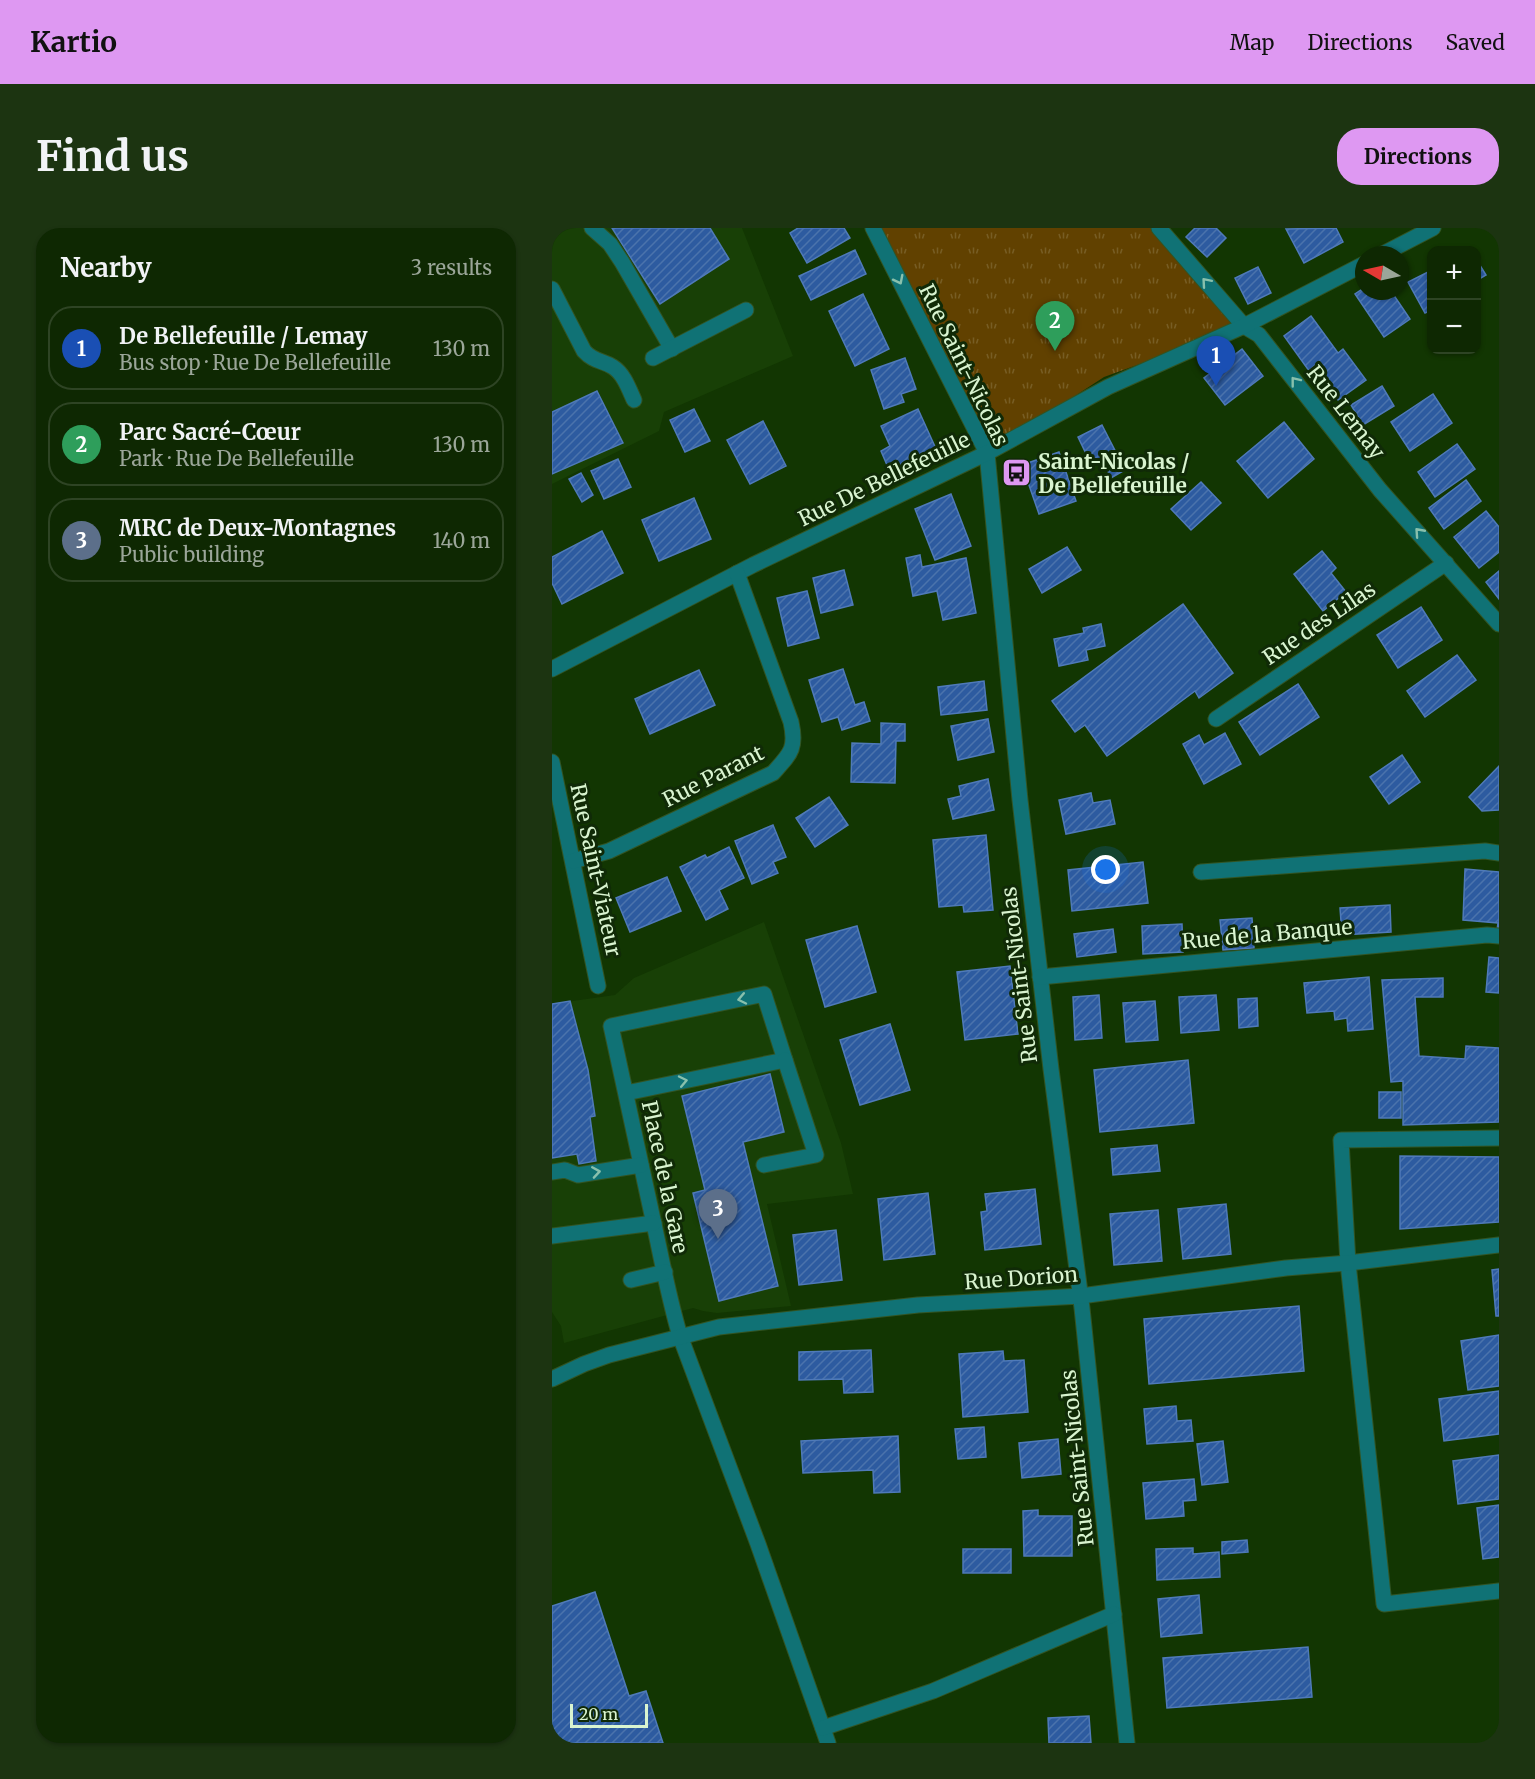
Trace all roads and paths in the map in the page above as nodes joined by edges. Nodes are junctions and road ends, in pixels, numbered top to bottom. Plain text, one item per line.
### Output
1 (591, 228) edge
2 (873, 228) edge
3 (1159, 228) edge
4 (1433, 228) edge
5 (1398, 246) edge
6 (1355, 269) edge
7 (552, 289) edge
8 (746, 310) dead end
9 (1244, 326) junction
10 (672, 349) junction
11 (653, 358) dead end
12 (634, 400) dead end
13 (987, 453) junction
14 (1446, 563) junction
15 (737, 573) junction
16 (1499, 624) edge
17 (552, 669) edge
18 (1216, 719) dead end
19 (552, 762) edge
20 (1499, 853) edge
21 (573, 861) junction
22 (1202, 872) dead end
23 (1499, 936) edge
24 (1040, 977) junction
25 (598, 986) dead end
26 (784, 1060) junction
27 (626, 1093) junction
28 (1499, 1138) edge
29 (641, 1165) junction
30 (764, 1165) dead end
31 (552, 1172) edge
32 (654, 1223) junction
33 (552, 1236) edge
34 (1499, 1245) edge
35 (1348, 1263) junction
36 (665, 1272) junction
37 (631, 1280) dead end
38 (1081, 1296) junction
39 (680, 1336) junction
40 (552, 1379) edge
41 (1499, 1591) edge
42 (1114, 1614) junction
43 (823, 1728) junction
44 (828, 1743) edge
45 (1127, 1743) edge

1 - 10 street
2 -> 13 street, Rue Saint-Nicolas
9 -> 3 street, Rue Lemay
4 - 5 street
6 - 9 street, Rue De Bellefeuille
7 - 12 street
8 - 10 street
9 - 13 street, Rue De Bellefeuille
14 -> 9 street, Rue Lemay
10 - 11 street
13 - 15 street, Rue De Bellefeuille
13 - 24 street, Rue Saint-Nicolas
14 - 16 street, Rue Lemay
14 - 18 street, Rue des Lilas
15 - 17 street, Rue De Bellefeuille
15 - 21 street, Rue Parant
19 - 21 street, Rue Saint-Viateur
20 - 22 street
21 - 25 street, Rue Saint-Viateur
23 - 24 street, Rue de la Banque
24 - 38 street, Rue Saint-Nicolas
27 -> 26 street
26 -> 27 street, Place de la Gare
26 - 30 street
27 - 29 street, Place de la Gare
28 - 35 street
31 -> 29 street
29 - 32 street, Place de la Gare
32 - 33 street
32 - 36 street, Place de la Gare
34 - 35 street, Rue Dorion
35 - 38 street, Rue Dorion
35 - 41 street
36 - 37 street
36 - 39 street, Place de la Gare
38 - 39 street, Rue Dorion
38 - 42 street, Rue Saint-Nicolas
39 - 40 street, Rue Dorion
39 - 43 street, Place de la Gare
42 - 43 street
42 - 45 street, Rue Saint-Nicolas
43 - 44 street, Place de la Gare

